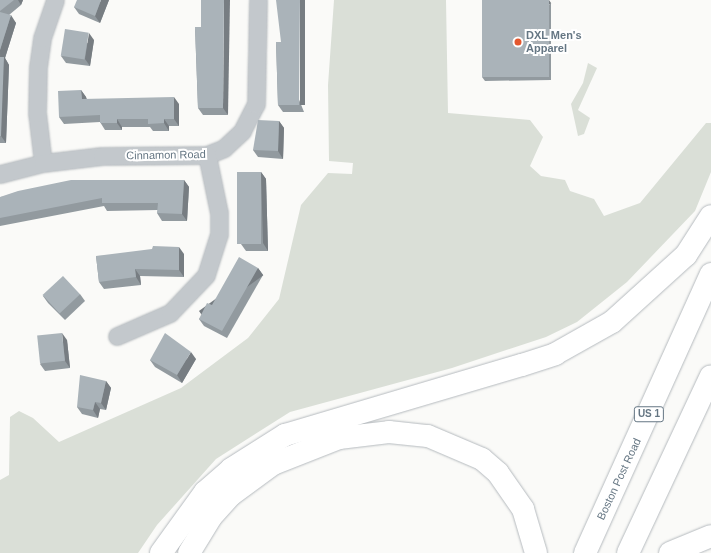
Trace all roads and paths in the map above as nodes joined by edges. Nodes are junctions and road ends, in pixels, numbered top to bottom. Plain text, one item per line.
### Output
1 (55, 0) edge
2 (258, 0) edge
3 (207, 155) junction
4 (43, 163) junction
5 (0, 174) edge
6 (711, 216) edge
7 (711, 274) edge
8 (117, 336) dead end
9 (711, 376) edge
10 (711, 536) edge
11 (161, 553) edge
12 (189, 553) edge
13 (536, 553) edge
14 (585, 553) edge
15 (628, 553) edge
16 (670, 553) edge

1 - 4 street
2 - 3 street, Cinnamon Road
3 - 4 street, Cinnamon Road
3 - 8 street
4 - 5 street, Cinnamon Road
6 - 11 main road
7 - 14 main road, Boston Post Road / US 1
9 - 15 main road
10 - 16 main road
12 - 13 main road

